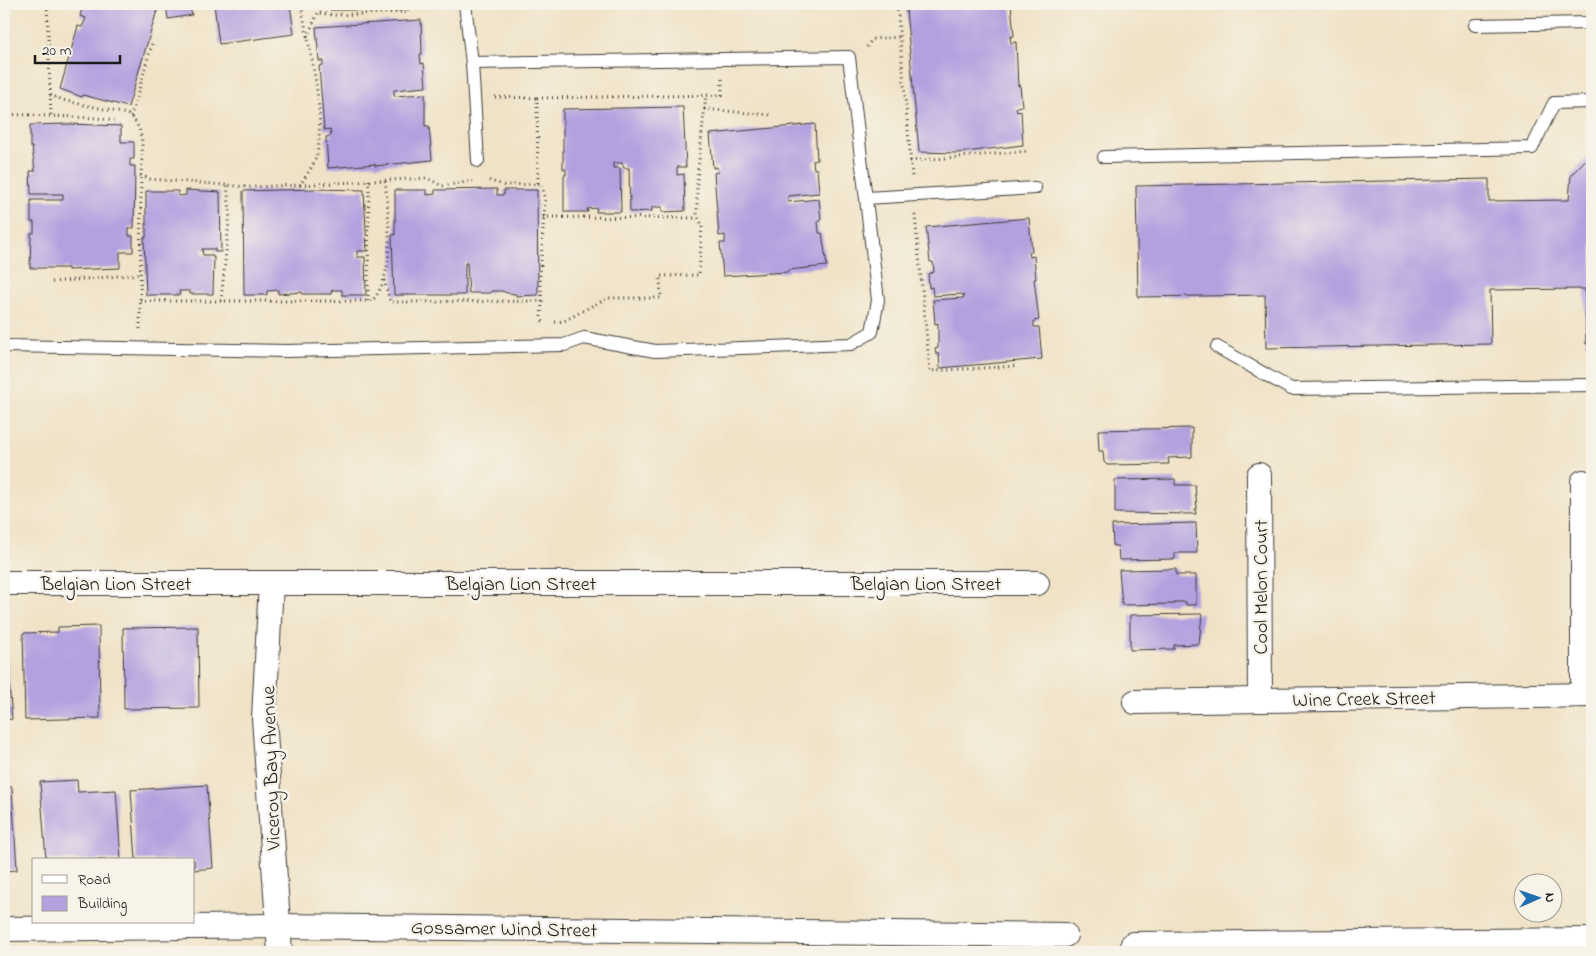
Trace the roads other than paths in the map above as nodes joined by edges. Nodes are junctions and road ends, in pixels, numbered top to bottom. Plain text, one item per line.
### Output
1 (465, 4) edge
2 (1592, 23) edge
3 (1475, 24) dead end
4 (472, 63) junction
5 (1592, 102) edge
6 (1104, 157) dead end
7 (478, 161) dead end
8 (1035, 188) dead end
9 (866, 198) junction
10 (4, 346) edge
11 (1217, 347) dead end
12 (1592, 385) edge
13 (1259, 475) dead end
14 (1583, 482) dead end
15 (4, 583) edge
16 (271, 583) junction
17 (1037, 583) dead end
18 (1588, 695) edge
19 (1260, 699) junction
20 (1135, 702) dead end
21 (278, 926) junction
22 (4, 930) edge
23 (1065, 935) dead end
24 (1592, 940) edge
25 (1133, 944) dead end
26 (1560, 946) edge
27 (1395, 947) edge
28 (1229, 948) edge
29 (280, 952) edge

1 - 4 lane
2 - 3 lane
4 - 7 lane
4 - 9 lane
5 - 6 lane
8 - 9 lane
9 - 10 lane
11 - 12 lane
13 - 19 street, Cool Melon Court
14 - 18 street
15 - 16 street, Belgian Lion Street
16 - 17 street, Belgian Lion Street
16 - 21 street, Viceroy Bay Avenue
18 - 19 street, Wine Creek Street
19 - 20 street, Wine Creek Street
21 - 22 street, Gossamer Wind Street
21 - 23 street, Gossamer Wind Street
21 - 29 street, Viceroy Bay Avenue
24 - 26 street
25 - 28 street
26 - 27 street
27 - 28 street

